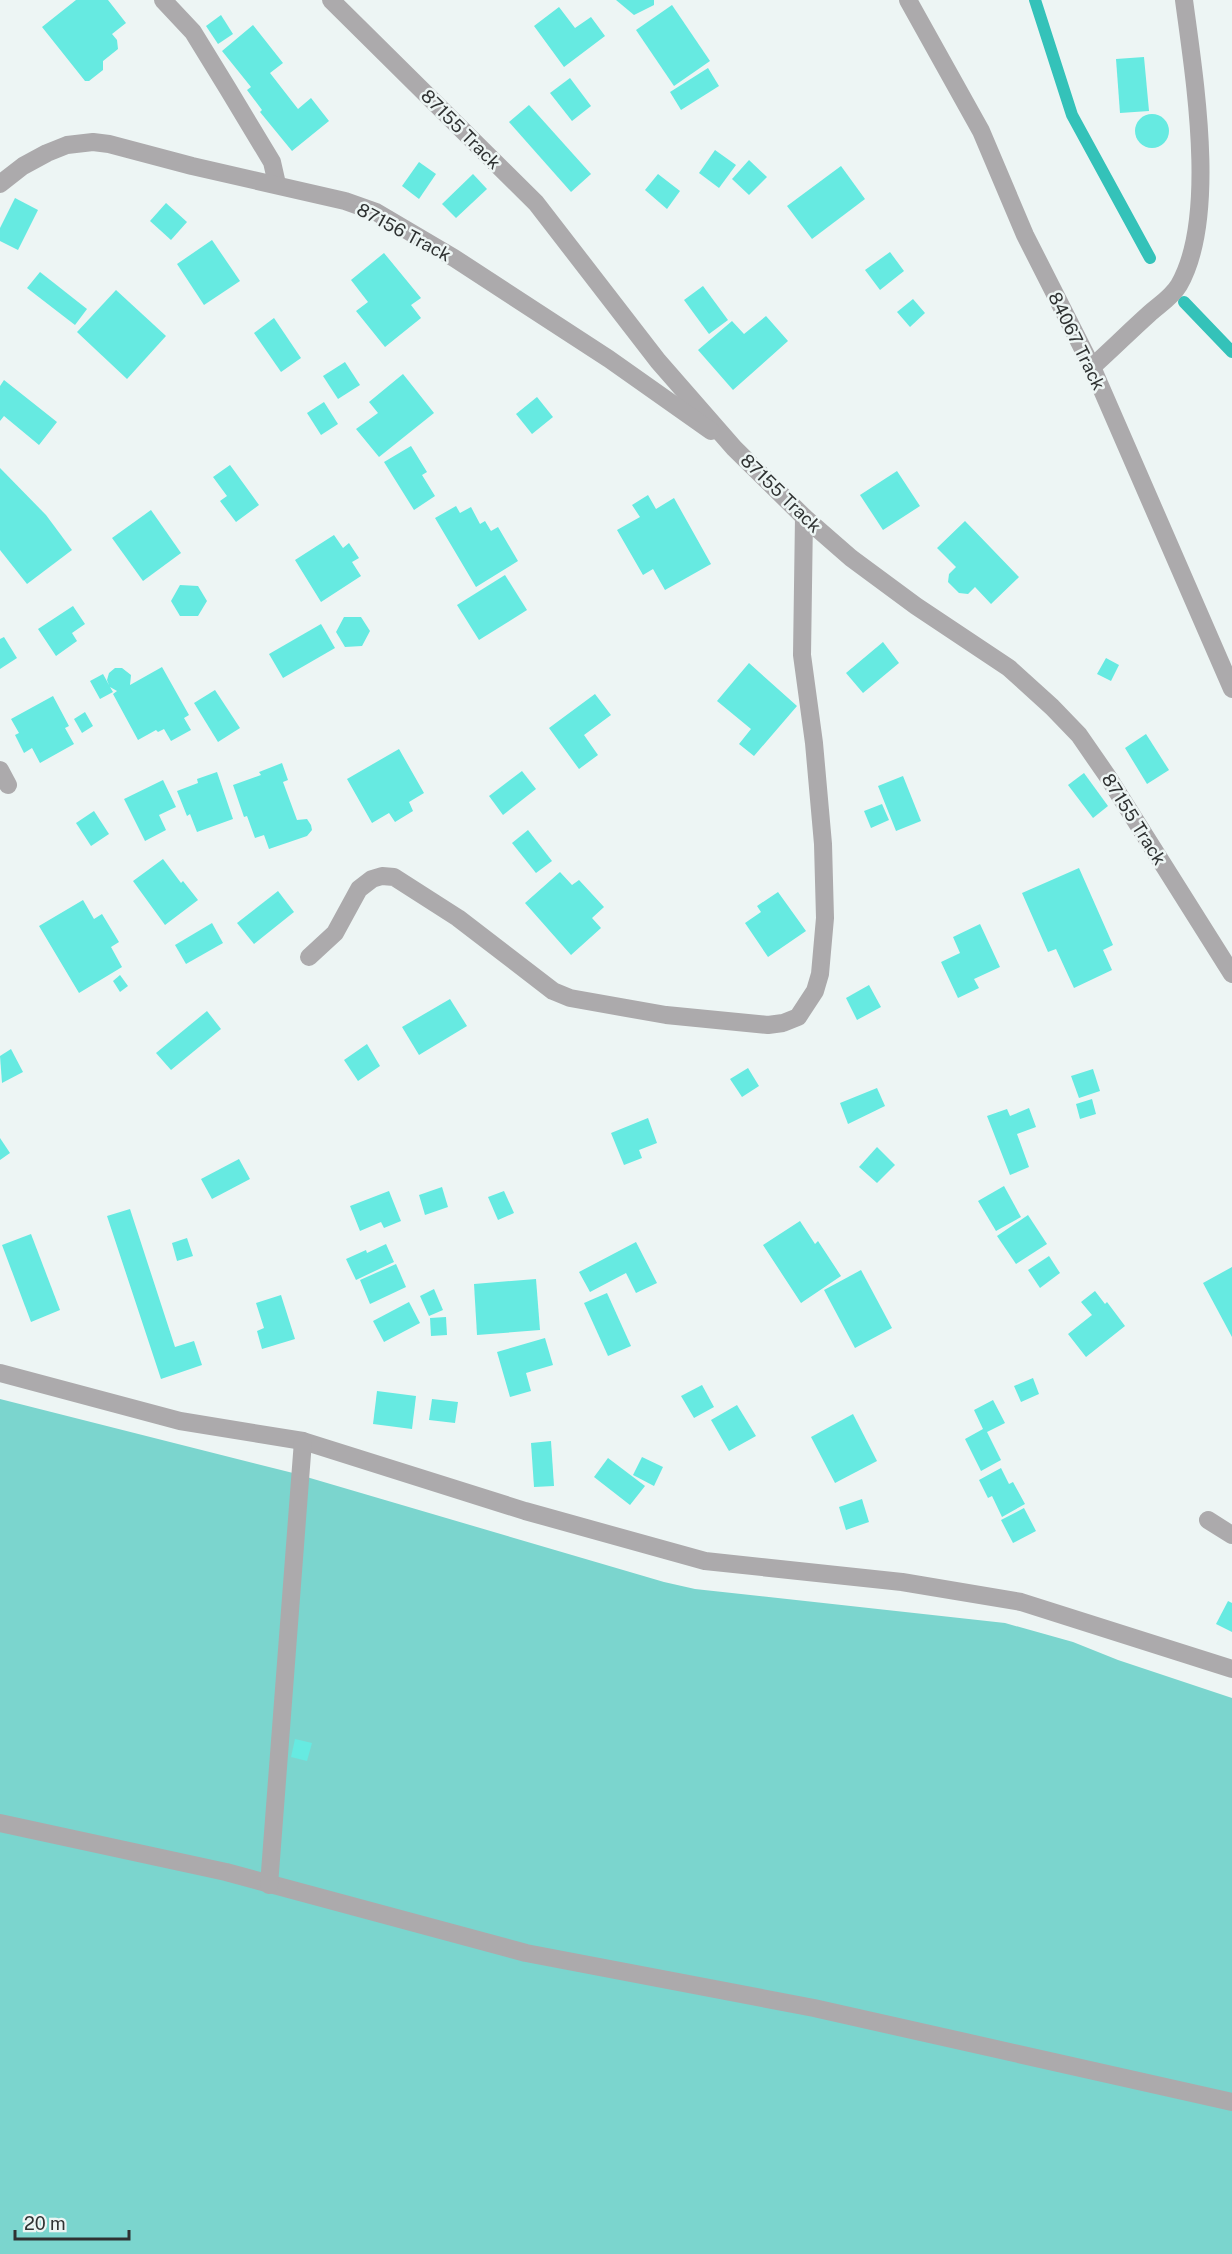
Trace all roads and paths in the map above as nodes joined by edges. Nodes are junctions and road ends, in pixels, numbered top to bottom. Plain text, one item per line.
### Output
1 (164, 0) edge
2 (331, 0) edge
3 (908, 0) edge
4 (1184, 0) edge
5 (0, 184) edge
6 (277, 184) junction
7 (1092, 367) junction
8 (734, 448) junction
9 (804, 517) junction
10 (1232, 689) edge
11 (309, 957) dead end
12 (1232, 974) edge
13 (0, 1373) edge
14 (303, 1441) junction
15 (1208, 1520) dead end
16 (1232, 1535) edge
17 (1232, 1669) edge
18 (0, 1823) edge
19 (269, 1885) junction
20 (1232, 2102) edge

1 - 6 street
2 - 8 street, 87155 Track
3 - 7 street, 84067 Track
4 - 7 street
5 - 6 street, 87156 Track
6 - 8 street, 87156 Track
7 - 10 street, 84067 Track
8 - 9 street, 87155 Track
9 - 11 street
9 - 12 street, 87155 Track
13 - 14 street
14 - 17 street
14 - 19 street
15 - 16 street
18 - 19 street
19 - 20 street

